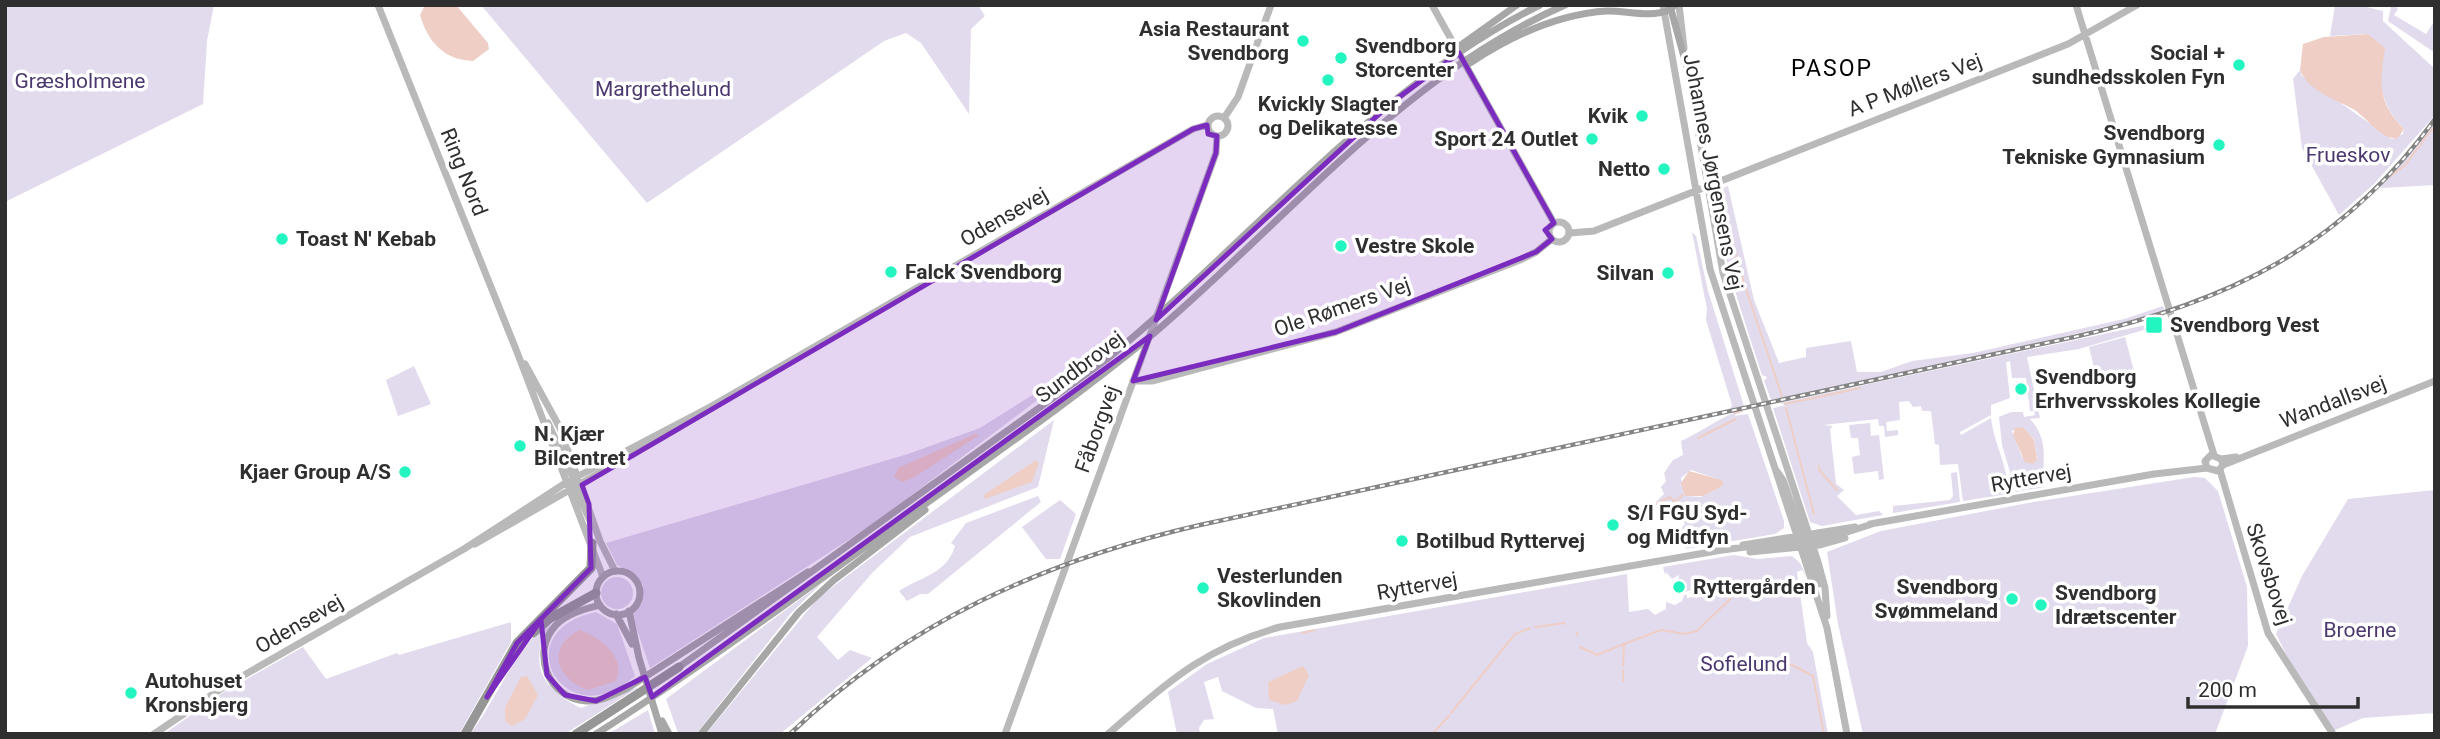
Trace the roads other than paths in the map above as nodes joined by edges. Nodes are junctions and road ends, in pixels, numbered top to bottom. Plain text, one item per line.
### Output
1 (378, 5) edge
2 (1270, 5) edge
3 (1432, 5) edge
4 (1517, 5) edge
5 (1541, 5) edge
6 (1565, 5) edge
7 (2076, 5) edge
8 (2137, 5) edge
9 (1670, 7) edge
10 (2085, 36) junction
11 (1686, 64) joint
12 (1433, 84) junction
13 (1412, 86) junction
14 (1224, 118) junction
15 (1207, 125) junction
16 (1217, 136) junction
17 (1701, 189) junction
18 (1554, 223) junction
19 (1570, 233) junction
20 (1552, 239) junction
21 (517, 352) junction
22 (1133, 381) junction
23 (2435, 381) edge
24 (710, 407) junction
25 (985, 461) junction
26 (2214, 463) junction
27 (575, 484) junction
28 (1885, 522) junction
29 (1804, 541) junction
30 (596, 542) junction
31 (464, 549) junction
32 (1722, 550) junction
33 (821, 566) junction
34 (615, 571) junction
35 (603, 577) junction
36 (596, 593) junction
37 (600, 605) junction
38 (629, 611) junction
39 (616, 614) junction
40 (1827, 628) junction
41 (639, 658) junction
42 (679, 667) joint
43 (487, 697) junction
44 (659, 715) junction
45 (154, 734) edge
46 (465, 734) edge
47 (576, 734) edge
48 (596, 734) edge
49 (662, 734) edge
50 (669, 734) edge
51 (701, 734) edge
52 (1005, 734) edge
53 (1108, 734) edge
54 (1847, 734) edge
55 (2333, 734) edge

1 - 21 street, Ring Nord
2 - 14 street
3 - 18 street
4 - 13 main road
5 - 13 main road, Sundbrovej
6 - 12 main road, Sundbrovej
7 - 10 street, Skovsbovej
8 - 10 street, A P Møllers Vej
9 - 11 main road
9 - 12 main road
9 - 17 street, Johannes Jørgensens Vej
10 - 17 street, A P Møllers Vej
10 - 26 street, Skovsbovej
11 - 17 street, Johannes Jørgensens Vej
12 - 25 main road, Sundbrovej
13 - 33 main road, Sundbrovej
14 - 15 street
14 - 16 street
15 - 16 street
15 - 24 street, Odensevej
16 - 22 street, Fåborgvej
17 - 19 street
17 - 29 street, Johannes Jørgensens Vej
17 - 29 street, Johannes Jørgensens Vej
18 - 19 street
18 - 20 street
19 - 20 street
20 - 22 street, Ole Rømers Vej
21 - 27 street, Ring Nord
21 - 27 street, Ring Nord
22 - 52 street, Fåborgvej
23 - 26 street, Wandallsvej
24 - 27 street, Odensevej
24 - 27 street, Odensevej
25 - 48 main road, Sundbrovej
25 - 51 main road
26 - 28 street, Ryttervej
26 - 55 street, Skovsbovej
27 - 30 street, Ring Nord
27 - 30 street, Ring Nord
27 - 31 street, Odensevej
27 - 31 street, Odensevej
28 - 29 street, Ryttervej
28 - 29 street, Ryttervej
29 - 32 street, Ryttervej
29 - 32 street, Ryttervej
29 - 40 street, Johannes Jørgensens Vej
29 - 40 street, Johannes Jørgensens Vej
30 - 34 street, Ring Nord
30 - 35 street, Ring Nord
30 - 43 highway
31 - 45 street, Odensevej
32 - 53 street, Ryttervej
33 - 37 main road
33 - 42 main road, Sundbrovej
34 - 35 main road
34 - 38 main road
35 - 36 main road
36 - 37 main road
36 - 43 highway
37 - 39 main road
38 - 39 main road
38 - 41 main road
39 - 41 main road
40 - 54 street, Johannes Jørgensens Vej
41 - 44 main road
42 - 47 highway
43 - 46 highway
44 - 49 main road
44 - 50 main road

